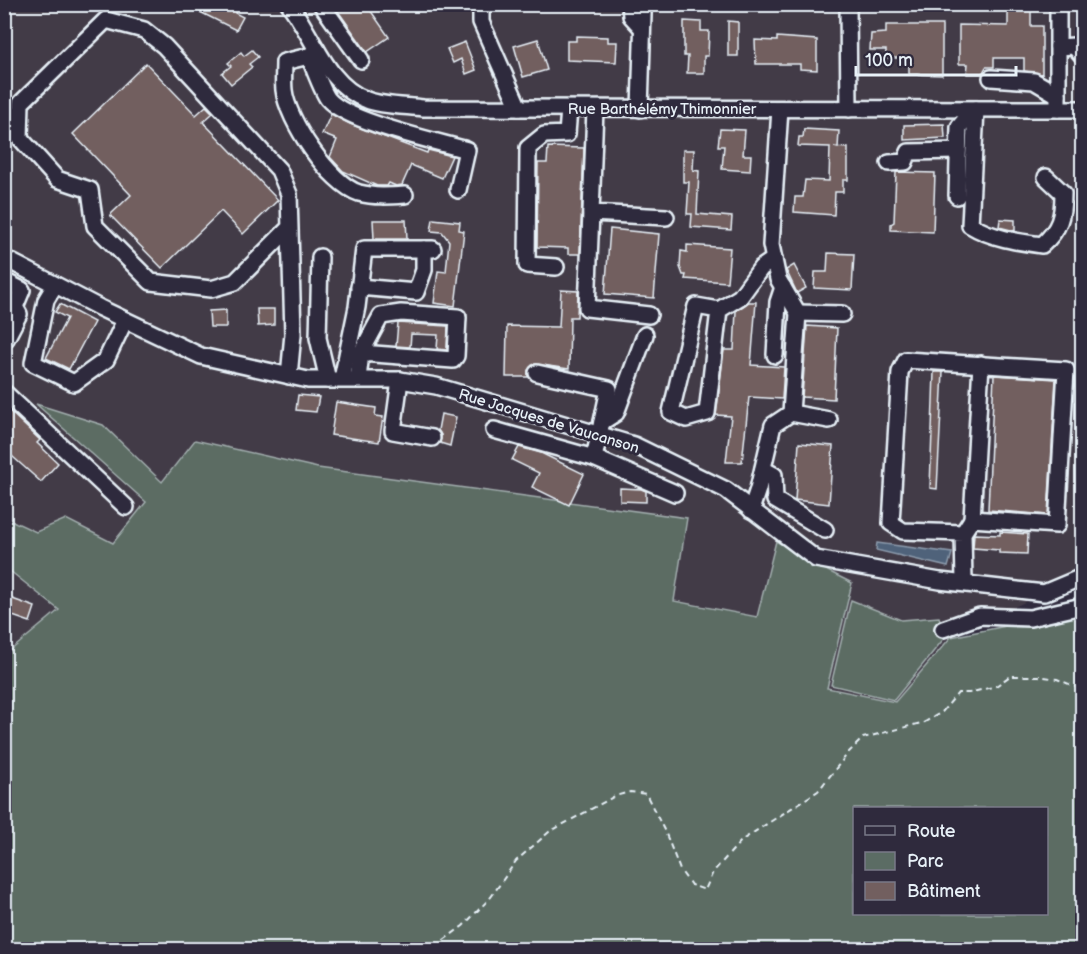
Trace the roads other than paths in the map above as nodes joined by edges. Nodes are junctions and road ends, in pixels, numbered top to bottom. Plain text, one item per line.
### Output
1 (312, 4) edge
2 (321, 4) edge
3 (479, 4) edge
4 (630, 4) edge
5 (646, 4) edge
6 (848, 4) edge
7 (1058, 4) edge
8 (293, 10) edge
9 (642, 28) junction
10 (1080, 46) edge
11 (1058, 47) junction
12 (313, 53) junction
13 (362, 60) dead end
14 (991, 78) dead end
15 (1058, 102) junction
16 (519, 108) junction
17 (569, 108) junction
18 (596, 109) junction
19 (640, 109) junction
20 (849, 109) junction
21 (1083, 109) edge
22 (780, 110) junction
23 (976, 112) junction
24 (958, 151) junction
25 (889, 163) dead end
26 (1046, 177) dead end
27 (458, 190) dead end
28 (405, 195) dead end
29 (957, 196) dead end
30 (591, 213) junction
31 (666, 217) dead end
32 (289, 228) junction
33 (772, 252) junction
34 (320, 257) dead end
35 (4, 258) edge
36 (556, 267) dead end
37 (4, 281) edge
38 (55, 285) junction
39 (359, 287) junction
40 (783, 287) junction
41 (719, 310) junction
42 (798, 313) junction
43 (842, 314) dead end
44 (649, 315) dead end
45 (125, 320) junction
46 (645, 335) dead end
47 (4, 338) edge
48 (361, 353) junction
49 (775, 355) dead end
50 (981, 364) junction
51 (537, 373) dead end
52 (289, 376) junction
53 (358, 379) junction
54 (335, 380) junction
55 (400, 380) junction
56 (4, 392) edge
57 (791, 413) junction
58 (829, 420) dead end
59 (601, 429) junction
60 (494, 430) dead end
61 (432, 438) dead end
62 (594, 458) junction
63 (763, 469) junction
64 (675, 493) dead end
65 (126, 507) dead end
66 (751, 510) junction
67 (972, 519) junction
68 (825, 530) dead end
69 (963, 533) junction
70 (1083, 577) edge
71 (964, 582) junction
72 (1083, 606) edge
73 (943, 629) dead end

1 - 8 street
2 - 13 street
3 - 16 street
4 - 9 street
5 - 9 street
6 - 20 street
7 - 11 street
8 - 12 street, Rue Barthélémy Thimonnier
9 - 19 street
10 - 11 street
11 - 15 street
12 - 16 street, Rue Barthélémy Thimonnier
12 - 27 street
12 - 28 street
14 - 15 street
15 - 21 street, Rue Barthélémy Thimonnier
15 - 23 street, Rue Barthélémy Thimonnier
16 - 17 street, Rue Barthélémy Thimonnier
17 - 18 street, Rue Barthélémy Thimonnier
17 - 36 street
18 - 19 street, Rue Barthélémy Thimonnier
18 - 30 street
19 - 22 street, Rue Barthélémy Thimonnier
20 - 22 street, Rue Barthélémy Thimonnier
20 - 23 street, Rue Barthélémy Thimonnier
22 - 33 street
23 - 24 street
23 - 26 street
24 - 25 street
24 - 29 street
30 - 31 street
30 - 44 street
32 - 32 street
32 - 52 street
33 - 40 street
33 - 41 street
34 - 54 street
35 - 38 street, Rue Jacques de Vaucanson
37 - 47 street
38 - 45 street, Rue Jacques de Vaucanson
38 - 45 street
39 - 39 street
39 - 54 street
40 - 42 street
40 - 49 street
41 - 41 street
42 - 43 street
42 - 57 street
45 - 52 street, Rue Jacques de Vaucanson
46 - 59 street
48 - 48 street
48 - 53 street
50 - 67 street
50 - 67 street
50 - 69 street
51 - 59 street
52 - 54 street, Rue Jacques de Vaucanson
53 - 54 street, Rue Jacques de Vaucanson
53 - 55 street, Rue Jacques de Vaucanson
55 - 59 street, Rue Jacques de Vaucanson
55 - 61 street
56 - 65 street
57 - 58 street
57 - 63 street
59 - 62 street
59 - 66 street, Rue Jacques de Vaucanson
60 - 62 street
62 - 64 street
63 - 66 street
63 - 68 street
66 - 71 street, Rue Jacques de Vaucanson
67 - 69 street
69 - 71 street
70 - 71 street, Rue Jacques de Vaucanson
72 - 73 street

